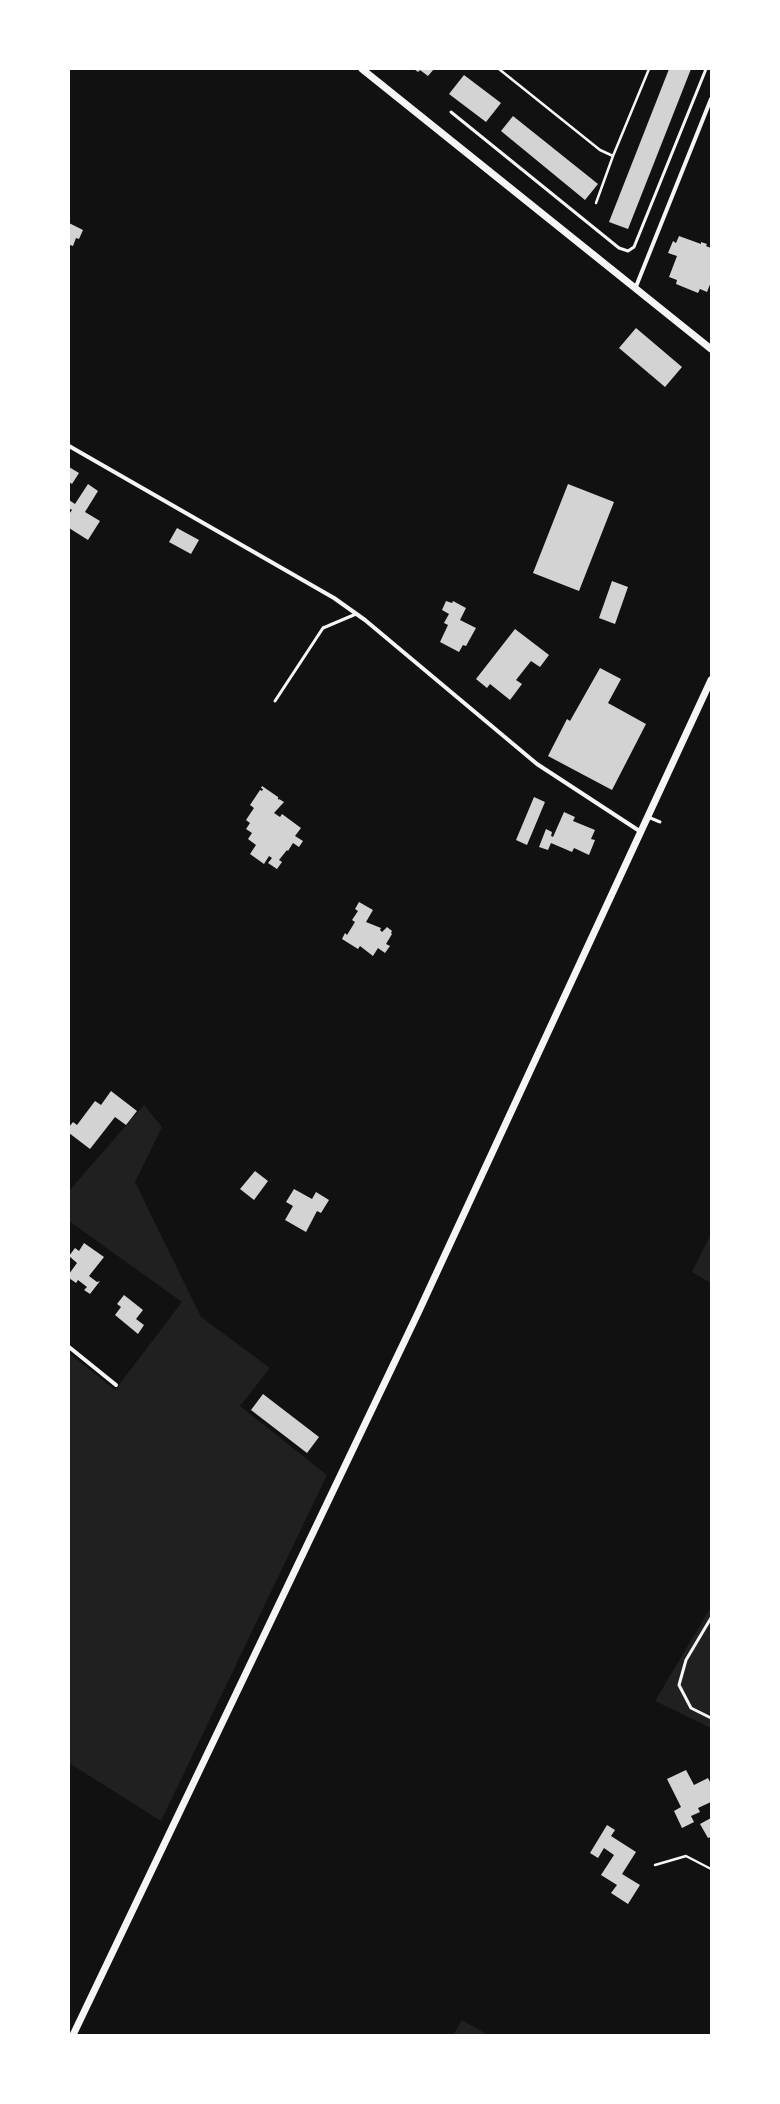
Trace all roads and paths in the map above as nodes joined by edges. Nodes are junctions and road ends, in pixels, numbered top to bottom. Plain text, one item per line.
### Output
1 (362, 69) edge
2 (499, 69) edge
3 (649, 69) edge
4 (706, 69) edge
5 (711, 99) edge
6 (451, 112) dead end
7 (613, 156) junction
8 (596, 203) dead end
9 (635, 289) junction
10 (711, 349) edge
11 (69, 446) edge
12 (356, 614) junction
13 (711, 680) edge
14 (275, 701) dead end
15 (648, 817) junction
16 (660, 822) dead end
17 (641, 832) junction
18 (69, 1347) edge
19 (116, 1385) dead end
20 (711, 1618) edge
21 (711, 1718) edge
22 (655, 1865) dead end
23 (711, 1869) edge
24 (73, 2035) edge

1 - 9 street
2 - 7 path
3 - 7 path
4 - 6 lane
5 - 9 street
7 - 8 path
9 - 10 street
11 - 12 street
12 - 14 lane
12 - 17 street
13 - 15 street
15 - 16 lane
15 - 17 street
17 - 24 street
18 - 19 street
20 - 21 lane
22 - 23 path

